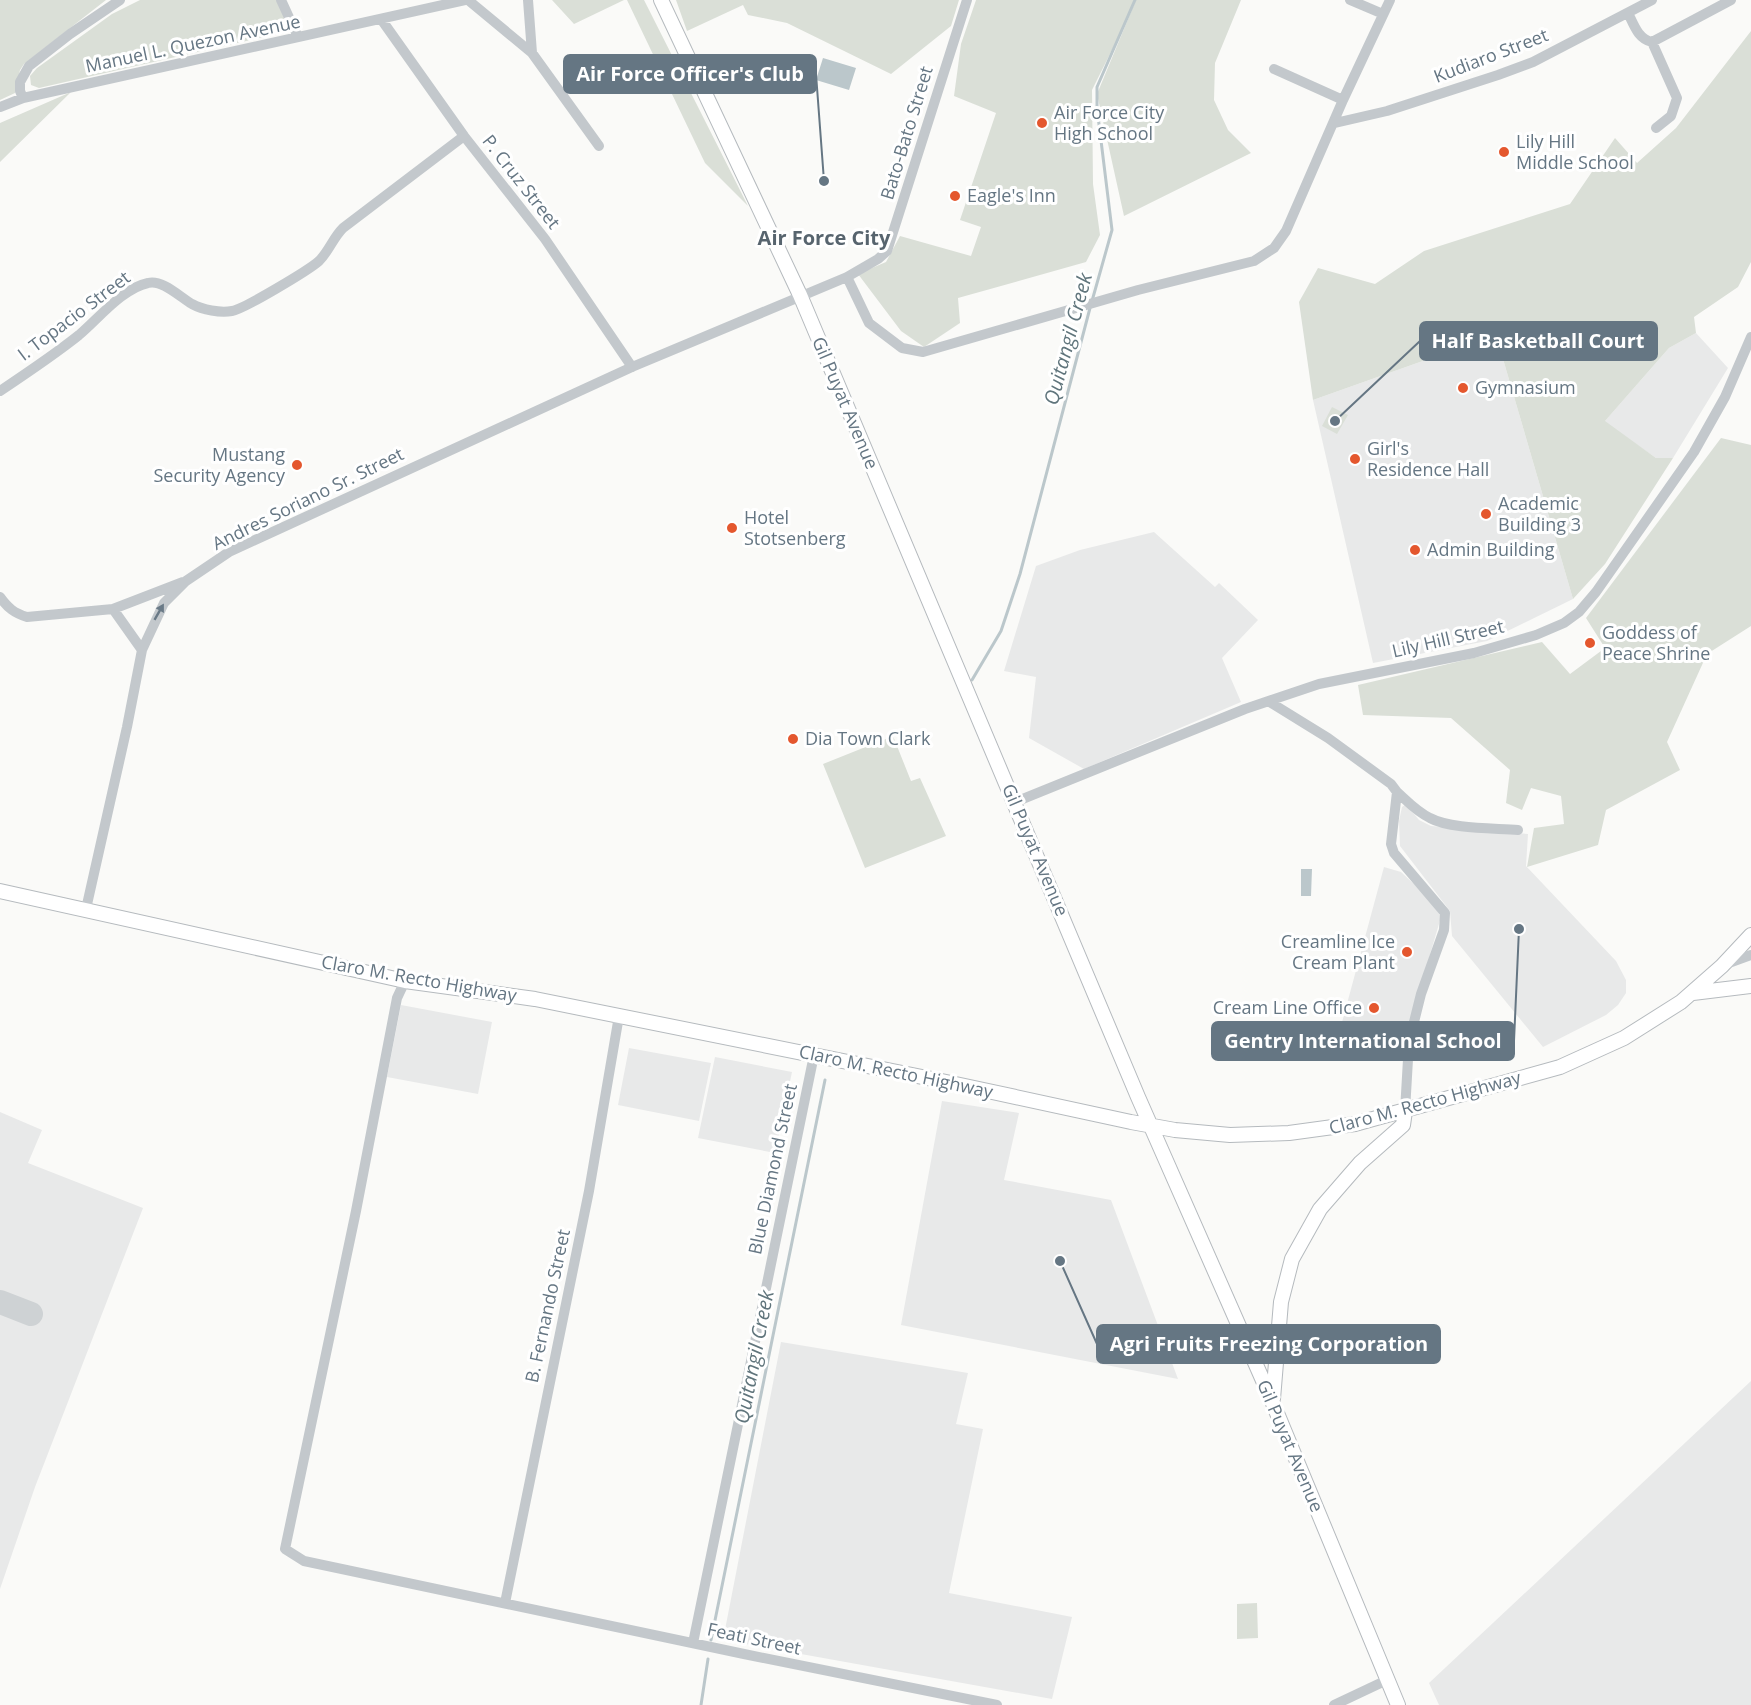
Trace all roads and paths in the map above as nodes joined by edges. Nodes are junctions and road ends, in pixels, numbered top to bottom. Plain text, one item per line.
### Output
1 (120, 0) edge
2 (281, 0) edge
3 (467, 0) edge
4 (528, 0) edge
5 (661, 0) edge
6 (967, 0) edge
7 (1350, 0) edge
8 (1390, 0) edge
9 (1652, 0) edge
10 (1731, 0) edge
11 (1628, 13) junction
12 (1383, 14) junction
13 (381, 19) junction
14 (298, 37) junction
15 (1652, 42) junction
16 (532, 53) junction
17 (1274, 69) dead end
18 (23, 98) junction
19 (1343, 100) junction
20 (0, 108) edge
21 (1335, 123) junction
22 (1656, 128) dead end
23 (464, 136) junction
24 (599, 146) dead end
25 (847, 277) junction
26 (800, 295) junction
27 (1751, 336) edge
28 (632, 367) junction
29 (0, 390) edge
30 (186, 581) junction
31 (0, 597) edge
32 (113, 609) junction
33 (142, 650) junction
34 (1268, 701) junction
35 (1397, 792) junction
36 (1015, 802) junction
37 (1518, 830) dead end
38 (0, 891) edge
39 (86, 909) junction
40 (1750, 940) edge
41 (1751, 955) edge
42 (1722, 966) junction
43 (405, 981) junction
44 (1751, 986) edge
45 (1693, 993) junction
46 (619, 1016) junction
47 (814, 1055) junction
48 (1405, 1111) junction
49 (1152, 1126) junction
50 (1272, 1401) junction
51 (505, 1603) junction
52 (693, 1643) junction
53 (1387, 1680) junction
54 (998, 1705) edge
55 (1334, 1705) edge
56 (1398, 1705) edge

1 - 18 street
2 - 14 street
3 - 13 street, Manuel L. Quezon Avenue
3 - 16 street
4 - 16 street
5 - 26 main road, Gil Puyat Avenue
6 - 25 street, Bato-Bato Street
7 - 12 street
8 - 12 street
9 - 11 street, Kudiaro Street
10 - 15 street
11 - 15 street
11 - 21 street, Kudiaro Street
12 - 19 street
13 - 14 street, Manuel L. Quezon Avenue
13 - 23 street, P. Cruz Street
14 - 18 street, Manuel L. Quezon Avenue
15 - 22 street
16 - 24 street
17 - 19 street
18 - 20 street, Manuel L. Quezon Avenue
19 - 21 street
21 - 25 street
23 - 28 street, P. Cruz Street
23 - 29 street, I. Topacio Street
25 - 26 street, Bato-Bato Street
26 - 28 street, Andres Soriano Sr. Street
26 - 36 main road, Gil Puyat Avenue
27 - 34 street, Lily Hill Street
28 - 30 street, Andres Soriano Sr. Street
30 - 32 street
33 -> 30 street, Andres Soriano Sr. Street
31 - 32 street
32 - 33 street
33 - 39 street, Andres Soriano Sr. Street
34 - 35 street
34 - 36 street, Lily Hill Street
35 - 37 street
35 - 48 street
36 - 49 main road, Gil Puyat Avenue
38 - 39 main road, Claro M. Recto Highway
39 - 43 main road, Claro M. Recto Highway
40 - 42 main road, Claro M. Recto Highway
41 - 42 street
42 - 45 main road, Claro M. Recto Highway
43 - 46 main road, Claro M. Recto Highway
43 - 51 street, Feati Street
44 - 45 main road
45 - 48 main road, Claro M. Recto Highway
46 - 47 main road, Claro M. Recto Highway
46 - 51 street, B. Fernando Street
47 - 49 main road, Claro M. Recto Highway
47 - 52 street, Blue Diamond Street
48 - 49 main road, Claro M. Recto Highway
48 - 50 main road
49 - 50 main road, Gil Puyat Avenue
50 - 53 main road, Gil Puyat Avenue
51 - 52 street, Feati Street
52 - 54 street, Feati Street
53 - 55 street
53 - 56 main road, Gil Puyat Avenue

